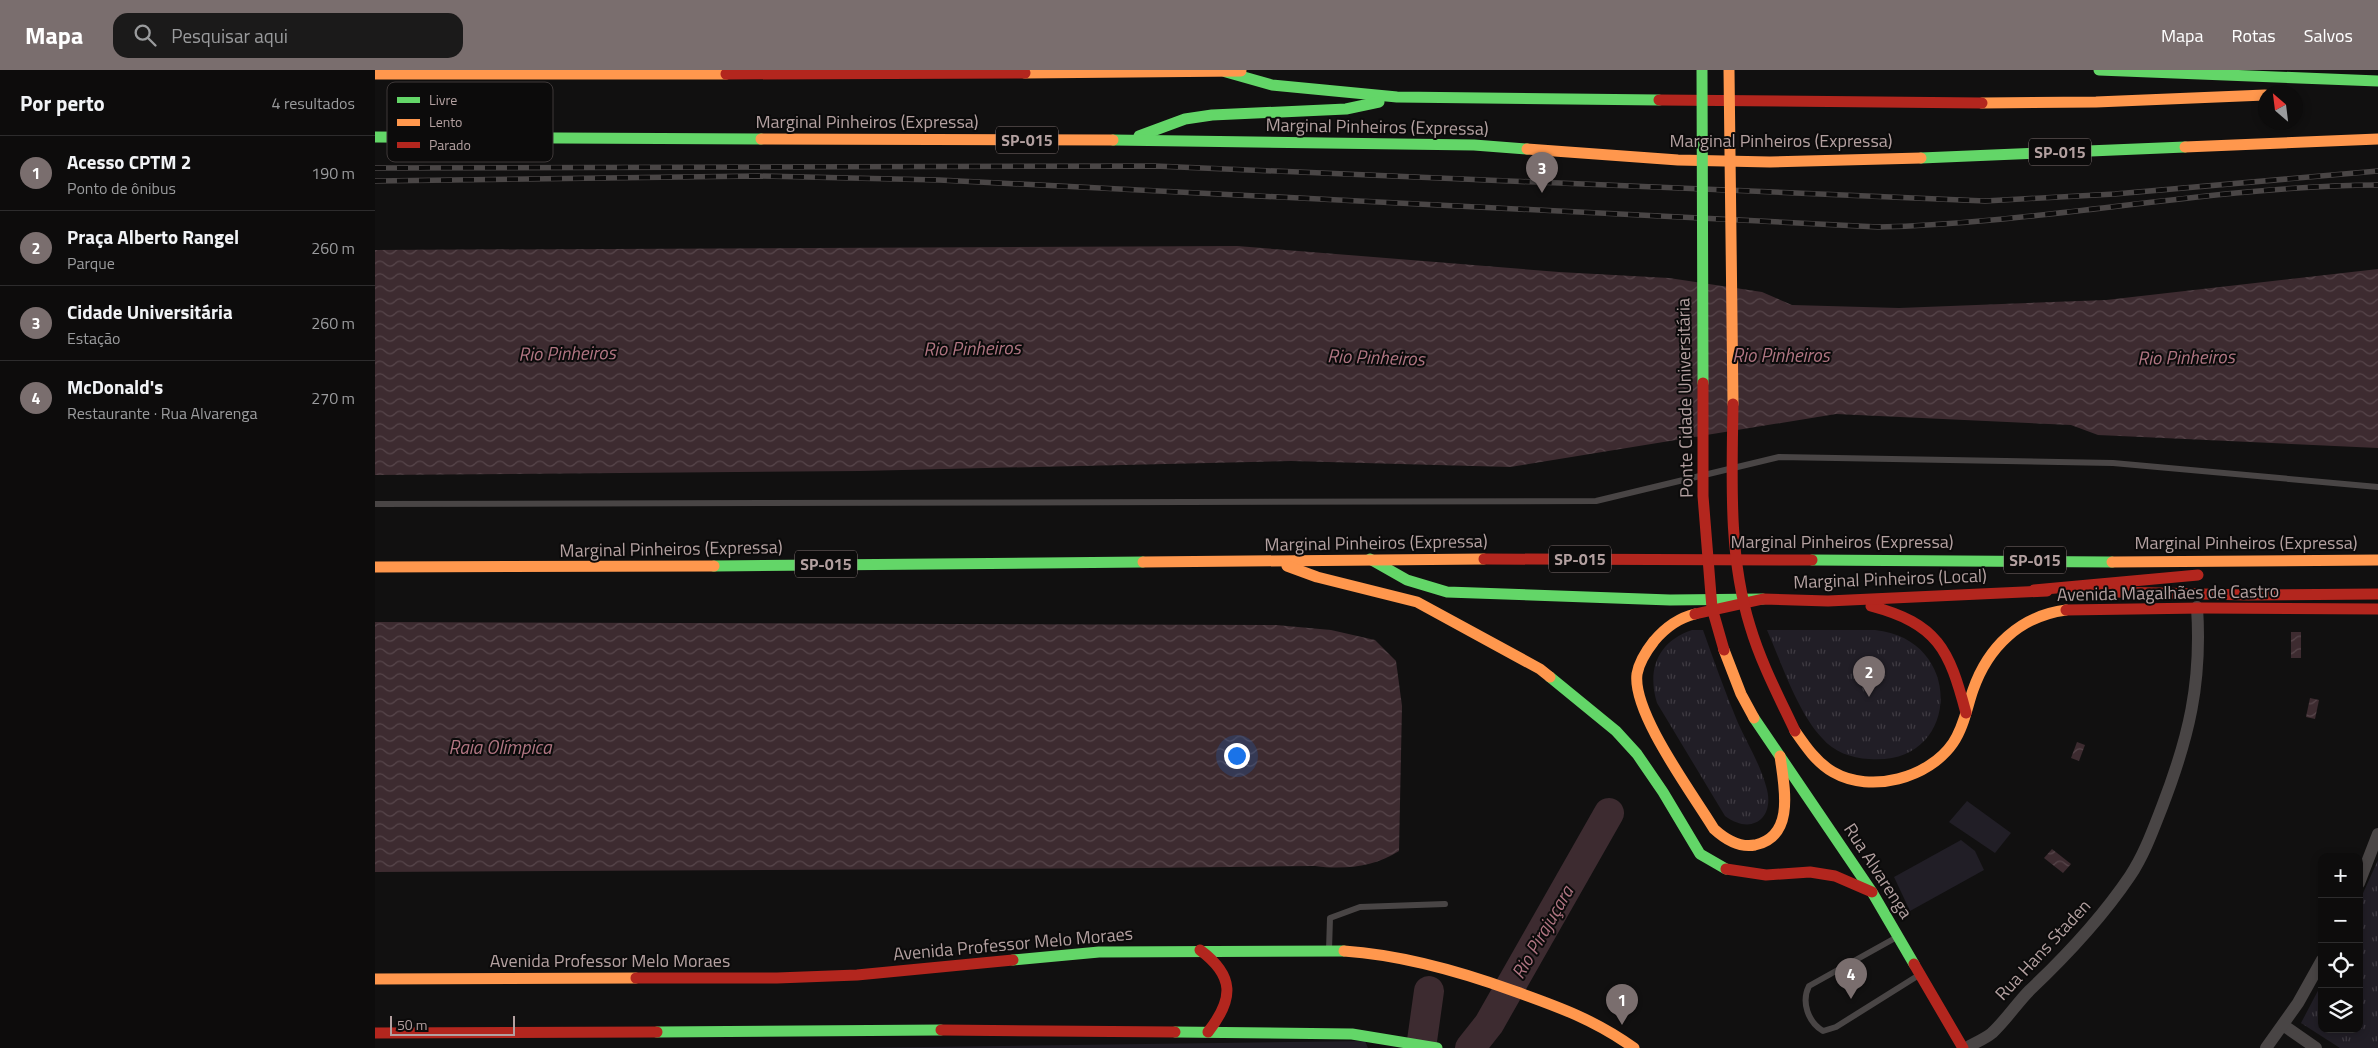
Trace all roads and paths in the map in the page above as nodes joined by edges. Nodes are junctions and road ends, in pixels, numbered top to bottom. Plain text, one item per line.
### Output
1 (1260, 70) edge
2 (1702, 70) edge
3 (1729, 70) edge
4 (2099, 70) edge
5 (1159, 71) edge
6 (530, 72) edge
7 (877, 72) edge
8 (1049, 72) edge
9 (1226, 72) junction
10 (375, 74) edge
11 (2378, 81) edge
12 (2335, 91) dead end
13 (2258, 95) edge
14 (1397, 97) junction
15 (553, 138) edge
16 (2378, 139) edge
17 (1130, 140) junction
18 (2378, 486) edge
19 (375, 504) edge
20 (1370, 559) junction
21 (2378, 560) edge
22 (1277, 562) junction
23 (2281, 562) junction
24 (375, 567) edge
25 (2035, 590) junction
26 (2378, 594) edge
27 (1763, 599) junction
28 (1828, 601) junction
29 (2197, 607) junction
30 (2378, 609) edge
31 (1966, 713) junction
32 (1755, 718) joint
33 (1780, 756) junction
34 (2378, 834) edge
35 (2363, 873) edge
36 (1872, 892) junction
37 (1445, 904) dead end
38 (1898, 936) junction
39 (1200, 950) junction
40 (1329, 951) junction
41 (2318, 967) edge
42 (1921, 974) junction
43 (375, 979) edge
44 (2283, 1025) junction
45 (1208, 1032) junction
46 (375, 1033) edge
47 (1437, 1048) edge
48 (1634, 1048) edge
49 (1965, 1048) edge
50 (2266, 1048) edge
51 (2316, 1048) edge

1 - 9 main road
2 - 32 main road, Ponte Cidade Universitária, bridge
3 - 31 main road, Avenida Magalhães de Castro, bridge
4 - 11 main road
5 - 8 main road
5 - 9 main road
6 - 7 main road
6 - 10 main road
7 - 8 main road
9 - 14 main road
11 - 12 main road
13 - 14 main road
14 - 17 main road
15 - 17 main road, Marginal Pinheiros (Expressa) / SP-015
16 - 17 main road, Marginal Pinheiros (Expressa) / SP-015
18 - 19 lane
20 - 22 main road, Marginal Pinheiros (Expressa) / SP-015
20 - 23 main road, Marginal Pinheiros (Expressa) / SP-015
20 - 27 main road
21 - 23 main road, Marginal Pinheiros (Expressa) / SP-015
22 - 24 main road, Marginal Pinheiros (Expressa) / SP-015
22 - 36 main road
23 - 25 main road
25 - 26 main road, Marginal Pinheiros (Local)
25 - 28 main road, Marginal Pinheiros (Local)
27 - 28 main road, Marginal Pinheiros (Local)
27 - 33 main road
28 - 31 main road
29 - 30 main road, Avenida Magalhães de Castro
29 - 31 main road, Avenida Magalhães de Castro
29 - 49 street, Rua Hans Staden
32 - 33 main road, Rua Alvarenga
33 - 36 main road, Rua Alvarenga
34 - 35 street
36 - 38 main road, Rua Alvarenga
37 - 40 lane
38 - 42 main road, Rua Alvarenga
38 - 42 lane
39 - 40 main road, Avenida Professor Melo Moraes
39 - 43 main road, Avenida Professor Melo Moraes
39 - 45 main road
40 - 48 main road, Avenida Professor Melo Moraes
41 - 44 street
42 - 49 main road, Rua Alvarenga
44 - 50 street
44 - 51 street
45 - 46 main road
45 - 47 main road

